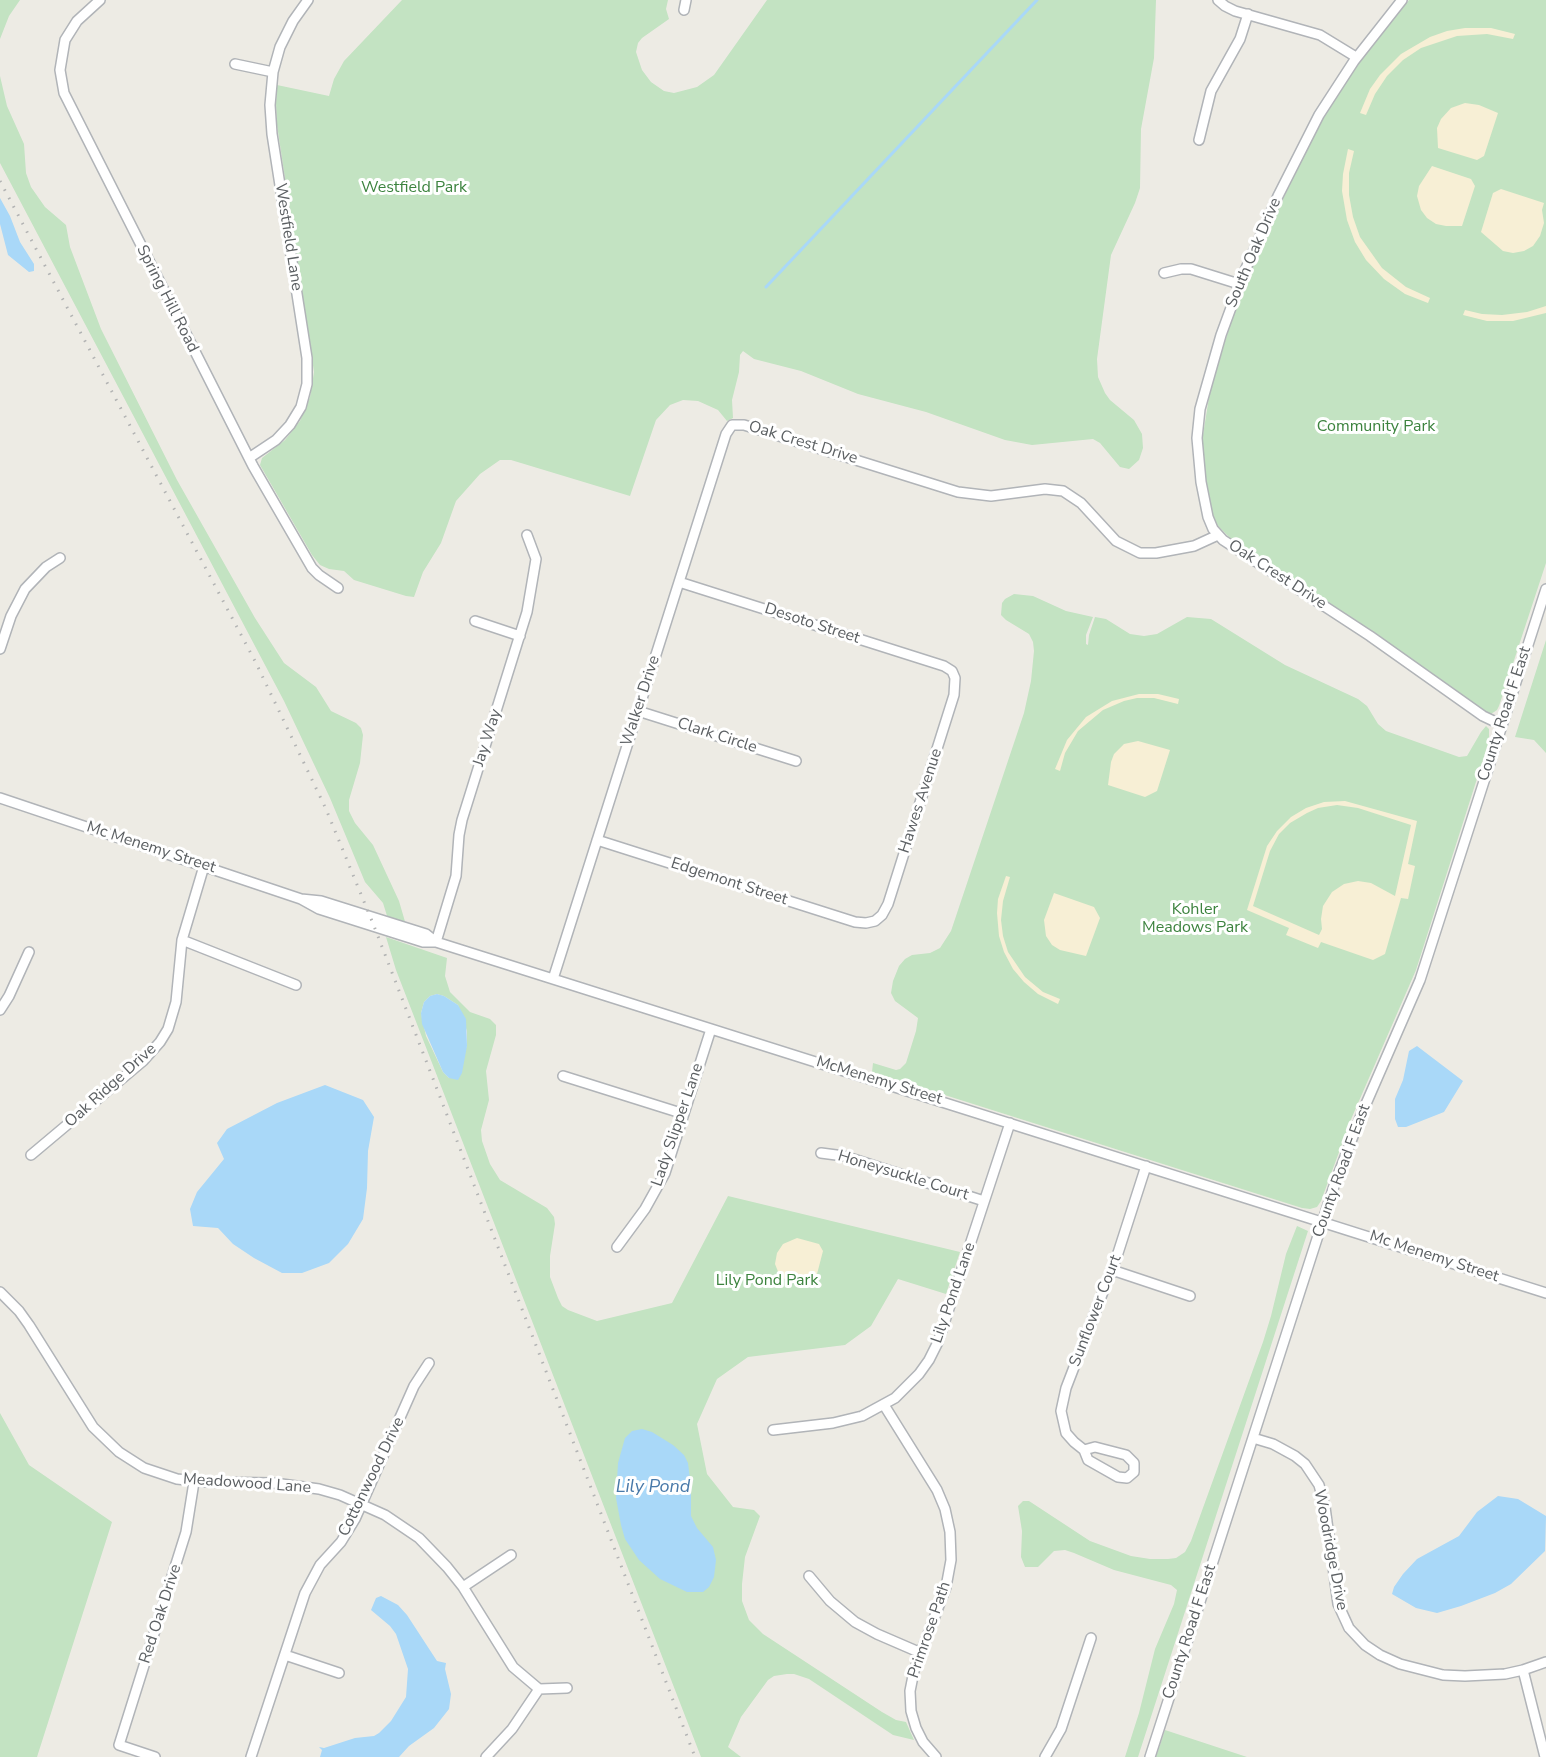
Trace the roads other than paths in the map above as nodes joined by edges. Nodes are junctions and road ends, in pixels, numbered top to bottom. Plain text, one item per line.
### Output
1 (100, 0) edge
2 (308, 0) edge
3 (1218, 0) edge
4 (1402, 0) edge
5 (1248, 14) junction
6 (1356, 57) junction
7 (235, 64) dead end
8 (273, 72) junction
9 (1199, 140) dead end
10 (1164, 273) dead end
11 (1239, 284) junction
12 (733, 425) joint
13 (249, 458) junction
14 (527, 535) dead end
15 (1218, 535) junction
16 (60, 558) dead end
17 (679, 582) junction
18 (338, 588) dead end
19 (1546, 589) edge
20 (475, 621) dead end
21 (520, 636) junction
22 (0, 649) edge
23 (944, 666) joint
24 (638, 711) junction
25 (1502, 725) junction
26 (796, 761) dead end
27 (0, 798) edge
28 (597, 840) junction
29 (204, 866) junction
30 (301, 899) joint
31 (860, 923) joint
32 (182, 940) junction
33 (435, 942) junction
34 (29, 952) dead end
35 (553, 979) junction
36 (296, 985) dead end
37 (0, 1010) edge
38 (711, 1029) junction
39 (563, 1076) dead end
40 (684, 1114) junction
41 (1010, 1123) junction
42 (821, 1153) dead end
43 (31, 1155) dead end
44 (1146, 1166) junction
45 (984, 1201) junction
46 (1323, 1221) junction
47 (617, 1246) dead end
48 (1112, 1270) junction
49 (0, 1292) edge
50 (1546, 1293) edge
51 (1190, 1296) dead end
52 (429, 1363) dead end
53 (884, 1405) junction
54 (773, 1430) dead end
55 (1252, 1438) junction
56 (1084, 1450) junction
57 (194, 1482) junction
58 (362, 1505) junction
59 (511, 1555) dead end
60 (809, 1576) dead end
61 (463, 1587) junction
62 (1091, 1638) dead end
63 (921, 1653) junction
64 (285, 1655) junction
65 (1546, 1662) edge
66 (1524, 1670) junction
67 (339, 1673) dead end
68 (538, 1689) junction
69 (567, 1689) dead end
70 (155, 1757) edge
71 (251, 1757) edge
72 (486, 1757) edge
73 (936, 1757) edge
74 (1045, 1757) edge
75 (1150, 1757) edge
76 (1545, 1757) edge

1 - 13 street, Spring Hill Road
2 - 8 street, Westfield Lane
3 - 5 street
4 - 6 street, South Oak Drive
5 - 6 street
5 - 9 street
6 - 11 street, South Oak Drive
7 - 8 street
8 - 13 street, Westfield Lane
10 - 11 street
11 - 15 street, South Oak Drive
12 - 15 street, Oak Crest Drive
12 - 17 street, Walker Drive
13 - 18 street, Spring Hill Road
14 - 21 street, Jay Way
15 - 25 street, Oak Crest Drive
16 - 22 street
17 - 23 street, Desoto Street
17 - 24 street, Walker Drive
19 - 25 street, County Road F East
20 - 21 street
21 - 33 street, Jay Way
23 - 31 street, Hawes Avenue
24 - 26 street, Clark Circle
24 - 28 street, Walker Drive
25 - 46 street, County Road F East
27 - 29 street, Mc Menemy Street
28 - 31 street, Edgemont Street
28 - 35 street, Walker Drive
29 - 30 street, Mc Menemy Street
29 - 32 street, Oak Ridge Drive
30 - 33 street, McMenemy Street
32 - 36 street
32 - 43 street, Oak Ridge Drive
33 - 35 street, McMenemy Street
34 - 37 street
35 - 38 street, McMenemy Street
38 - 40 street, Lady Slipper Lane
38 - 41 street, McMenemy Street
39 - 40 street
40 - 47 street, Lady Slipper Lane
41 - 44 street, McMenemy Street
41 - 45 street, Lily Pond Lane
42 - 45 street, Honeysuckle Court
44 - 46 street, McMenemy Street
44 - 48 street, Sunflower Court
45 - 53 street, Lily Pond Lane
46 - 50 street, Mc Menemy Street
46 - 55 street, County Road F East
48 - 51 street
48 - 56 street, Sunflower Court
49 - 57 street, Meadowood Lane
52 - 58 street, Cottonwood Drive
53 - 54 street, Lily Pond Lane
53 - 63 street, Primrose Path
55 - 66 street, Woodridge Drive
55 - 75 street, County Road F East
56 - 56 street, Sunflower Court
57 - 58 street, Meadowood Lane
57 - 70 street, Red Oak Drive
58 - 61 street, Meadowood Lane
58 - 64 street, Cottonwood Drive
59 - 61 street
60 - 63 street
61 - 68 street, Meadowood Lane
62 - 74 street
63 - 73 street, Primrose Path
64 - 67 street
64 - 71 street, Cottonwood Drive
65 - 66 street, Woodridge Drive
66 - 76 street
68 - 69 street
68 - 72 street

